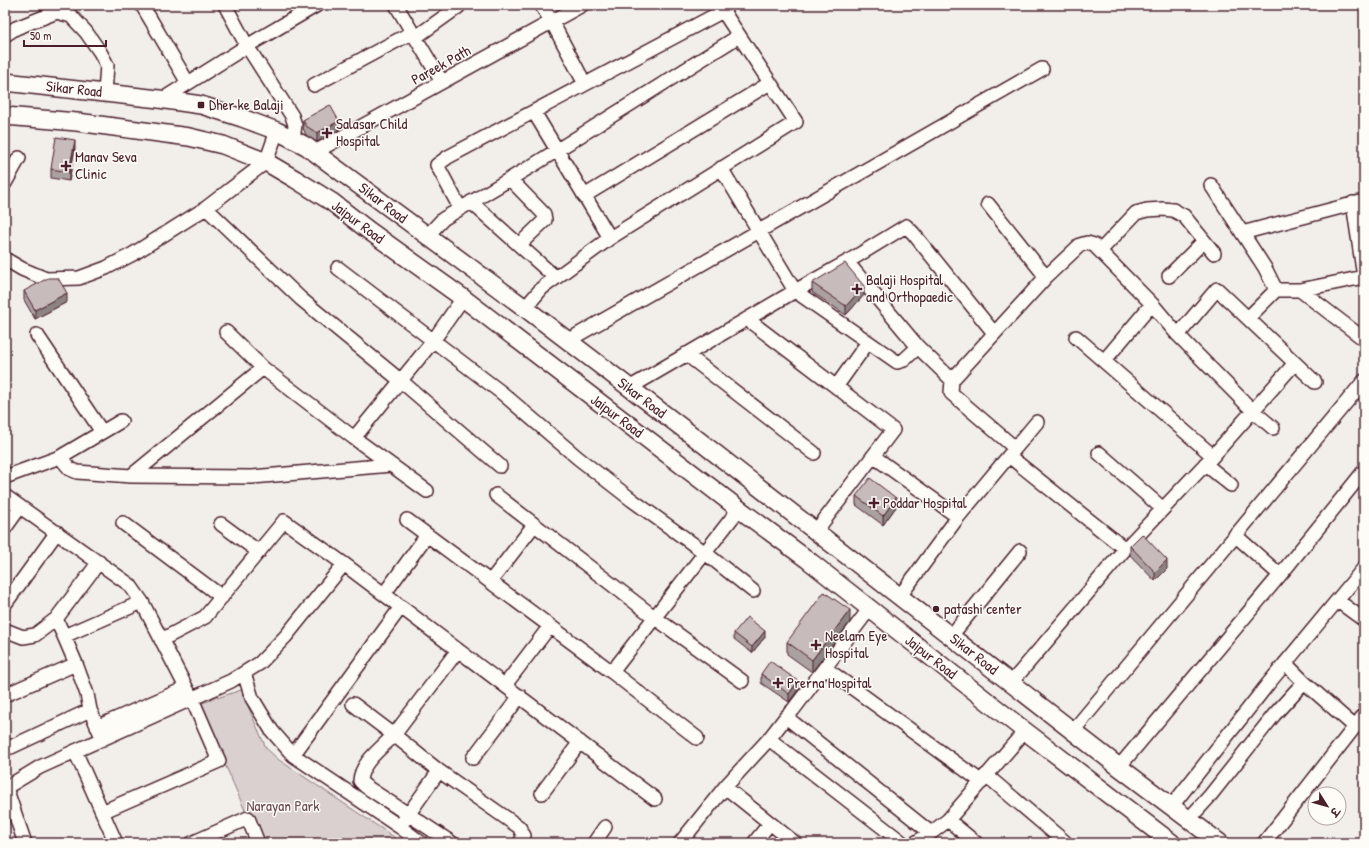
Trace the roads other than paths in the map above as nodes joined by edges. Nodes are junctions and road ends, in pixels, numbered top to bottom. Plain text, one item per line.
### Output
1 (142, 5) edge
2 (225, 5) edge
3 (315, 5) edge
4 (396, 5) edge
5 (457, 5) edge
6 (542, 5) edge
7 (582, 5) edge
8 (721, 8) edge
9 (552, 22) junction
10 (5, 35) edge
11 (414, 35) junction
12 (739, 36) junction
13 (247, 46) junction
14 (1042, 69) dead end
15 (5, 82) edge
16 (442, 82) junction
17 (188, 83) junction
18 (770, 83) junction
19 (585, 84) junction
20 (314, 85) dead end
21 (105, 93) junction
22 (163, 99) junction
23 (534, 112) junction
24 (5, 116) edge
25 (277, 132) junction
26 (293, 139) junction
27 (556, 150) junction
28 (315, 152) junction
29 (18, 158) dead end
30 (266, 162) junction
31 (721, 168) junction
32 (510, 179) junction
33 (5, 183) edge
34 (1211, 185) dead end
35 (584, 196) junction
36 (1358, 202) edge
37 (988, 204) dead end
38 (466, 205) junction
39 (206, 208) junction
40 (759, 231) junction
41 (1242, 233) junction
42 (427, 236) junction
43 (610, 238) junction
44 (1204, 241) junction
45 (519, 245) junction
46 (1100, 252) junction
47 (1214, 253) dead end
48 (5, 259) edge
49 (847, 262) junction
50 (338, 268) dead end
51 (1169, 276) dead end
52 (1364, 277) edge
53 (556, 278) junction
54 (1046, 278) junction
55 (1276, 290) junction
56 (1300, 290) junction
57 (795, 291) junction
58 (464, 298) junction
59 (1152, 304) junction
60 (525, 308) junction
61 (747, 318) junction
62 (1248, 318) junction
63 (226, 332) dead end
64 (994, 333) junction
65 (38, 335) dead end
66 (1178, 335) junction
67 (1076, 337) dead end
68 (1364, 339) edge
69 (567, 340) junction
70 (433, 341) junction
71 (868, 342) junction
72 (918, 347) junction
73 (686, 354) junction
74 (1104, 361) junction
75 (1295, 363) junction
76 (263, 368) junction
77 (952, 380) junction
78 (401, 381) junction
79 (1364, 381) edge
80 (1315, 382) dead end
81 (836, 387) junction
82 (629, 388) junction
83 (1252, 410) junction
84 (121, 421) dead end
85 (1037, 422) dead end
86 (1273, 428) dead end
87 (102, 432) junction
88 (354, 438) junction
89 (1012, 452) junction
90 (814, 453) dead end
91 (1099, 453) dead end
92 (873, 456) junction
93 (60, 457) junction
94 (1209, 460) junction
95 (391, 464) junction
96 (500, 466) dead end
97 (1364, 471) edge
98 (131, 476) junction
99 (5, 477) edge
100 (1231, 485) dead end
101 (427, 491) dead end
102 (496, 495) dead end
103 (5, 496) edge
104 (20, 507) junction
105 (739, 509) junction
106 (1162, 509) junction
107 (958, 517) junction
108 (407, 520) dead end
109 (123, 523) dead end
110 (221, 524) dead end
111 (534, 525) junction
112 (5, 528) edge
113 (816, 531) junction
114 (57, 532) junction
115 (427, 535) junction
116 (1235, 535) junction
117 (1125, 549) junction
118 (1020, 551) dead end
119 (259, 552) junction
120 (704, 552) junction
121 (99, 562) junction
122 (344, 564) junction
123 (1364, 568) edge
124 (1280, 575) junction
125 (490, 582) junction
126 (752, 591) dead end
127 (384, 594) junction
128 (900, 596) junction
129 (222, 597) junction
130 (1338, 601) junction
131 (142, 602) junction
132 (5, 604) edge
133 (401, 607) junction
134 (870, 608) junction
135 (654, 617) junction
136 (56, 619) junction
137 (1364, 620) edge
138 (550, 626) junction
139 (5, 630) edge
140 (64, 636) junction
141 (952, 636) junction
142 (161, 640) junction
143 (458, 650) junction
144 (1285, 663) junction
145 (76, 664) junction
146 (825, 668) junction
147 (612, 672) junction
148 (244, 673) junction
149 (742, 681) dead end
150 (1304, 682) junction
151 (1011, 683) junction
152 (505, 685) junction
153 (189, 693) junction
154 (5, 695) edge
155 (520, 696) junction
156 (353, 704) dead end
157 (90, 710) junction
158 (1364, 715) edge
159 (786, 717) junction
160 (1355, 726) junction
161 (1025, 731) junction
162 (1072, 731) junction
163 (100, 733) junction
164 (394, 735) junction
165 (697, 738) dead end
166 (769, 739) junction
167 (580, 742) junction
168 (5, 745) edge
169 (75, 751) junction
170 (293, 755) junction
171 (473, 758) dead end
172 (1119, 767) junction
173 (439, 771) junction
174 (984, 778) junction
175 (6, 786) edge
176 (724, 786) junction
177 (542, 793) dead end
178 (655, 799) dead end
179 (1171, 807) junction
180 (102, 812) junction
181 (408, 815) junction
182 (948, 820) junction
183 (1188, 820) junction
184 (770, 823) junction
185 (400, 827) junction
186 (605, 827) dead end
187 (931, 833) junction
188 (24, 843) edge
189 (116, 843) edge
190 (192, 843) edge
191 (258, 843) edge
192 (421, 843) edge
193 (452, 843) edge
194 (520, 843) edge
195 (594, 843) edge
196 (680, 843) edge
197 (754, 843) edge
198 (795, 843) edge
199 (903, 843) edge
200 (915, 843) edge
201 (976, 843) edge
202 (1064, 843) edge
203 (1172, 843) edge
204 (1220, 843) edge
205 (1264, 843) edge

1 - 17 street
2 - 13 street
3 - 13 street
4 - 11 street
5 - 11 street
6 - 9 street
7 - 9 street, Pareek Path
8 - 12 street
8 - 19 street
9 - 16 street, Pareek Path
9 - 19 street
10 - 21 street
11 - 16 street
11 - 20 street
12 - 18 street
12 - 27 street
13 - 17 street
13 - 26 street
14 - 40 street
15 - 21 main road, Sikar Road
16 - 28 street, Pareek Path
17 - 22 street
18 - 31 street
18 - 35 street
19 - 23 street
21 - 22 main road, Sikar Road
22 - 25 main road, Sikar Road
23 - 27 street
23 - 38 street
24 - 30 main road, Jaipur Road
25 - 26 main road, Sikar Road
25 - 30 street
26 - 28 main road, Sikar Road
27 - 32 street
27 - 35 street
28 - 42 main road, Sikar Road
29 - 33 street
30 - 39 street
30 - 58 main road, Jaipur Road
31 - 40 street
31 - 43 street
32 - 38 street
32 - 45 street
34 - 41 street
35 - 43 street
36 - 41 street
36 - 52 street
37 - 54 street
38 - 42 street
38 - 45 street
39 - 48 street
39 - 78 street
40 - 57 street
40 - 69 street
41 - 55 street
42 - 60 main road, Sikar Road
43 - 53 street
44 - 46 street
44 - 47 street
44 - 51 street
45 - 53 street
46 - 54 street
46 - 59 street
49 - 57 street
49 - 64 street
49 - 72 street
50 - 70 street
52 - 56 street
53 - 60 street
54 - 64 street
55 - 56 street
55 - 62 street
56 - 68 street
57 - 61 street
57 - 71 street
58 - 70 street
58 - 105 main road, Jaipur Road
59 - 66 street
59 - 74 street
60 - 69 main road, Sikar Road
61 - 73 street
61 - 81 street
62 - 66 street
62 - 75 street
63 - 76 street
64 - 77 street
65 - 87 street
66 - 83 street
67 - 74 street
69 - 82 main road, Sikar Road
70 - 78 street
70 - 120 street
71 - 72 street
71 - 81 street
72 - 77 street
73 - 82 street
73 - 90 street
74 - 94 street
75 - 80 street
75 - 83 street
76 - 88 street
76 - 98 street
77 - 89 street
78 - 88 street
78 - 96 street
79 - 116 street
81 - 92 street
82 - 113 main road, Sikar Road
83 - 86 street
83 - 94 street
84 - 87 street
85 - 89 street
87 - 93 street
88 - 95 street
89 - 107 street
89 - 117 street
91 - 106 street
92 - 107 street
92 - 113 street
93 - 98 street
93 - 99 street
94 - 100 street
94 - 106 street
95 - 98 street
95 - 101 street
97 - 124 street
102 - 111 street
103 - 104 street
104 - 112 street
104 - 114 street
105 - 120 street
105 - 134 main road, Jaipur Road
106 - 117 street
107 - 128 street
108 - 115 street
109 - 129 street
110 - 119 street
111 - 125 street
111 - 135 street
113 - 128 main road, Sikar Road
114 - 121 street
114 - 132 street
115 - 125 street
115 - 127 street
116 - 124 street
116 - 162 street
117 - 151 street
118 - 141 street
119 - 122 street
119 - 129 street
120 - 126 street
120 - 135 street
121 - 131 street
121 - 136 street
122 - 127 street
122 - 148 street
123 - 130 street
124 - 172 street
125 - 138 street
127 - 133 street
128 - 141 main road, Sikar Road
129 - 142 street
130 - 137 street
130 - 144 street
131 - 140 street
131 - 142 street
133 - 143 street
133 - 170 street
134 - 146 street
134 - 161 main road, Jaipur Road
135 - 147 street
135 - 149 street
136 - 139 street
136 - 140 street
138 - 147 street
138 - 152 street
140 - 145 street
141 - 151 main road, Sikar Road
142 - 153 street
143 - 152 street
143 - 164 street
144 - 150 street
144 - 179 street
145 - 154 street
145 - 157 street
146 - 159 street
146 - 174 street
147 - 165 street
148 - 153 street
148 - 170 street
150 - 160 street
150 - 183 street
151 - 162 main road, Sikar Road
152 - 155 street
153 - 163 street
153 - 180 street
155 - 167 street
155 - 171 street
156 - 164 street
157 - 163 street
157 - 168 street
158 - 160 street
159 - 166 street
159 - 187 street
160 - 205 street
161 - 174 street
161 - 203 main road, Jaipur Road
162 - 172 main road, Sikar Road
163 - 169 street
164 - 173 street
164 - 181 street
166 - 176 street
166 - 199 street
167 - 177 street
167 - 178 street
169 - 175 street
169 - 180 street
170 - 185 street
172 - 179 main road, Sikar Road
173 - 181 street
173 - 194 street
174 - 182 street
174 - 202 street
175 - 188 street
176 - 184 street
176 - 196 street
179 - 183 main road, Sikar Road
180 - 189 street
181 - 185 street
181 - 193 street
182 - 187 street
182 - 201 street
183 - 204 main road, Sikar Road
184 - 197 street
184 - 198 street
185 - 192 street
186 - 195 street
187 - 200 street
190 - 191 street

